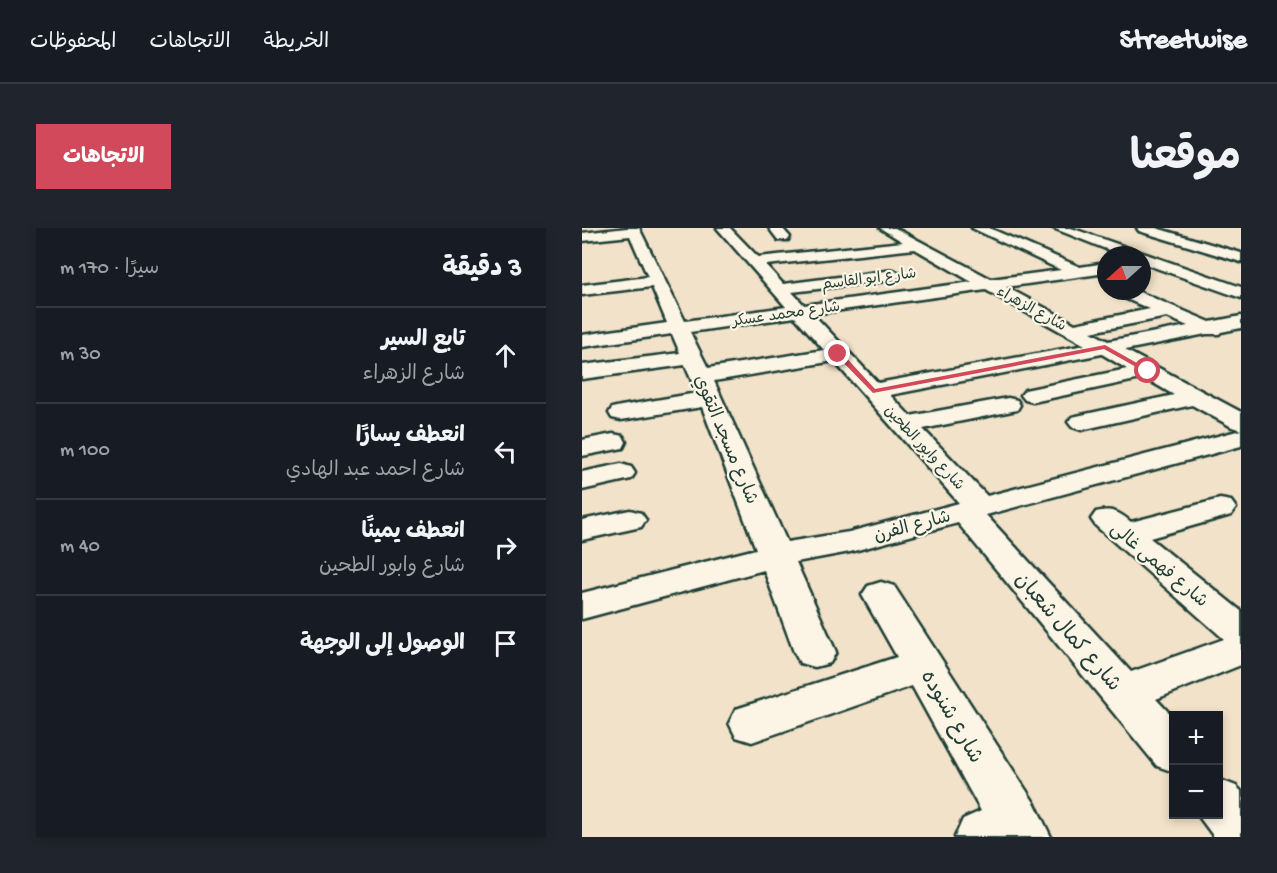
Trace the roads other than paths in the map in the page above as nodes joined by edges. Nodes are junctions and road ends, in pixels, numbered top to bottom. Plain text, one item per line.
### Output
1 (603, 228) edge
2 (723, 228) edge
3 (886, 228) edge
4 (1017, 228) edge
5 (1059, 228) edge
6 (1141, 228) edge
7 (634, 230) edge
8 (982, 230) edge
9 (1112, 232) dead end
10 (1078, 235) junction
11 (1168, 236) junction
12 (1220, 236) dead end
13 (785, 237) edge
14 (1045, 237) dead end
15 (582, 238) edge
16 (843, 240) dead end
17 (1184, 241) junction
18 (1014, 243) junction
19 (1101, 243) junction
20 (991, 246) dead end
21 (1109, 246) edge
22 (750, 247) junction
23 (1062, 249) dead end
24 (1241, 250) edge
25 (858, 251) junction
26 (1222, 252) junction
27 (1035, 253) junction
28 (817, 255) junction
29 (1005, 257) dead end
30 (1241, 258) edge
31 (947, 259) junction
32 (1151, 260) edge
33 (1151, 263) edge
34 (879, 265) dead end
35 (649, 270) junction
36 (834, 270) dead end
37 (1080, 272) junction
38 (913, 273) dead end
39 (1097, 276) edge
40 (582, 279) edge
41 (1097, 280) edge
42 (990, 285) junction
43 (779, 289) junction
44 (582, 290) edge
45 (624, 290) dead end
46 (1047, 290) dead end
47 (1241, 293) edge
48 (1135, 300) edge
49 (1143, 300) edge
50 (1109, 304) dead end
51 (1077, 309) dead end
52 (799, 311) junction
53 (1170, 311) junction
54 (1045, 315) junction
55 (667, 316) junction
56 (1208, 328) junction
57 (1072, 330) junction
58 (1239, 333) edge
59 (582, 341) edge
60 (1105, 347) junction
61 (838, 354) junction
62 (1139, 366) junction
63 (582, 372) edge
64 (701, 377) junction
65 (873, 391) junction
66 (1033, 395) dead end
67 (1196, 397) junction
68 (1000, 414) dead end
69 (1081, 422) dead end
70 (1241, 422) edge
71 (615, 427) junction
72 (582, 432) edge
73 (911, 433) junction
74 (1241, 438) edge
75 (582, 448) edge
76 (621, 473) dead end
77 (582, 481) edge
78 (1220, 508) dead end
79 (973, 509) junction
80 (630, 520) dead end
81 (582, 530) edge
82 (777, 555) junction
83 (881, 595) dead end
84 (582, 606) edge
85 (1241, 632) edge
86 (1241, 649) edge
87 (815, 652) dead end
88 (923, 665) junction
89 (1123, 693) junction
90 (752, 723) dead end
91 (1169, 746) edge
92 (1223, 809) edge
93 (1241, 829) edge
94 (1007, 832) edge

1 - 15 street
2 - 22 street, شارع وابور الطحين
3 - 31 street, شارع الزهراء
4 - 8 street
5 - 10 street
6 - 11 street
7 - 15 street
7 - 35 street, شارع مسجد التقوي
8 - 18 street
9 - 10 street
10 - 14 street
10 - 19 street
11 - 17 street
11 - 19 street
12 - 17 street
13 - 22 street
13 - 22 street
16 - 25 street
17 - 26 street
18 - 20 street
18 - 27 street
19 - 21 street
22 - 28 street
22 - 43 street, شارع وابور الطحين
23 - 27 street
24 - 26 street
25 - 28 street
25 - 31 street
25 - 34 street
26 - 30 street
26 - 32 street
27 - 29 street
27 - 37 street
28 - 36 street
31 - 42 street, شارع الزهراء
33 - 47 street
35 - 44 street
35 - 55 street, شارع مسجد التقوي
37 - 39 street, شارع محمد عسكر
37 - 42 street, شارع محمد عسكر
38 - 43 street, شارع ابو القاسم
40 - 45 street
41 - 46 street
42 - 52 street, شارع محمد عسكر
42 - 54 street, شارع الزهراء
43 - 52 street, شارع وابور الطحين
48 - 50 street
49 - 53 street
51 - 54 street
52 - 55 street, شارع محمد عسكر
52 - 61 street, شارع وابور الطحين
53 - 56 street
53 - 57 street
54 - 57 street, شارع الزهراء
55 - 59 street, شارع محمد عسكر
55 - 64 street, شارع مسجد التقوي
56 - 58 street
56 - 60 street
57 - 60 street, شارع الزهراء
58 - 62 street
60 - 62 street, شارع الزهراء
60 - 65 street
61 - 64 street
61 - 65 street, شارع وابور الطحين
62 - 66 street
62 - 67 street, شارع الزهراء
63 - 64 street
64 - 71 street
64 - 82 street, شارع مسجد التقوي
65 - 73 street, شارع وابور الطحين
67 - 69 street
67 - 70 street, شارع الزهراء
68 - 73 street
71 - 72 street
71 - 75 street
73 - 79 street, شارع وابور الطحين
74 - 79 street, شارع الفرن
76 - 77 street
78 - 85 street, شارع فهمى غالى
79 - 82 street, شارع الفرن
79 - 89 street, شارع كمال شعبان
80 - 81 street
82 - 84 street, شارع الفرن
82 - 87 street, شارع مسجد التقوي
83 - 88 street, شارع شنوده
86 - 89 street
88 - 90 street
88 - 94 street, شارع شنوده
89 - 91 street, شارع كمال شعبان
92 - 93 street

